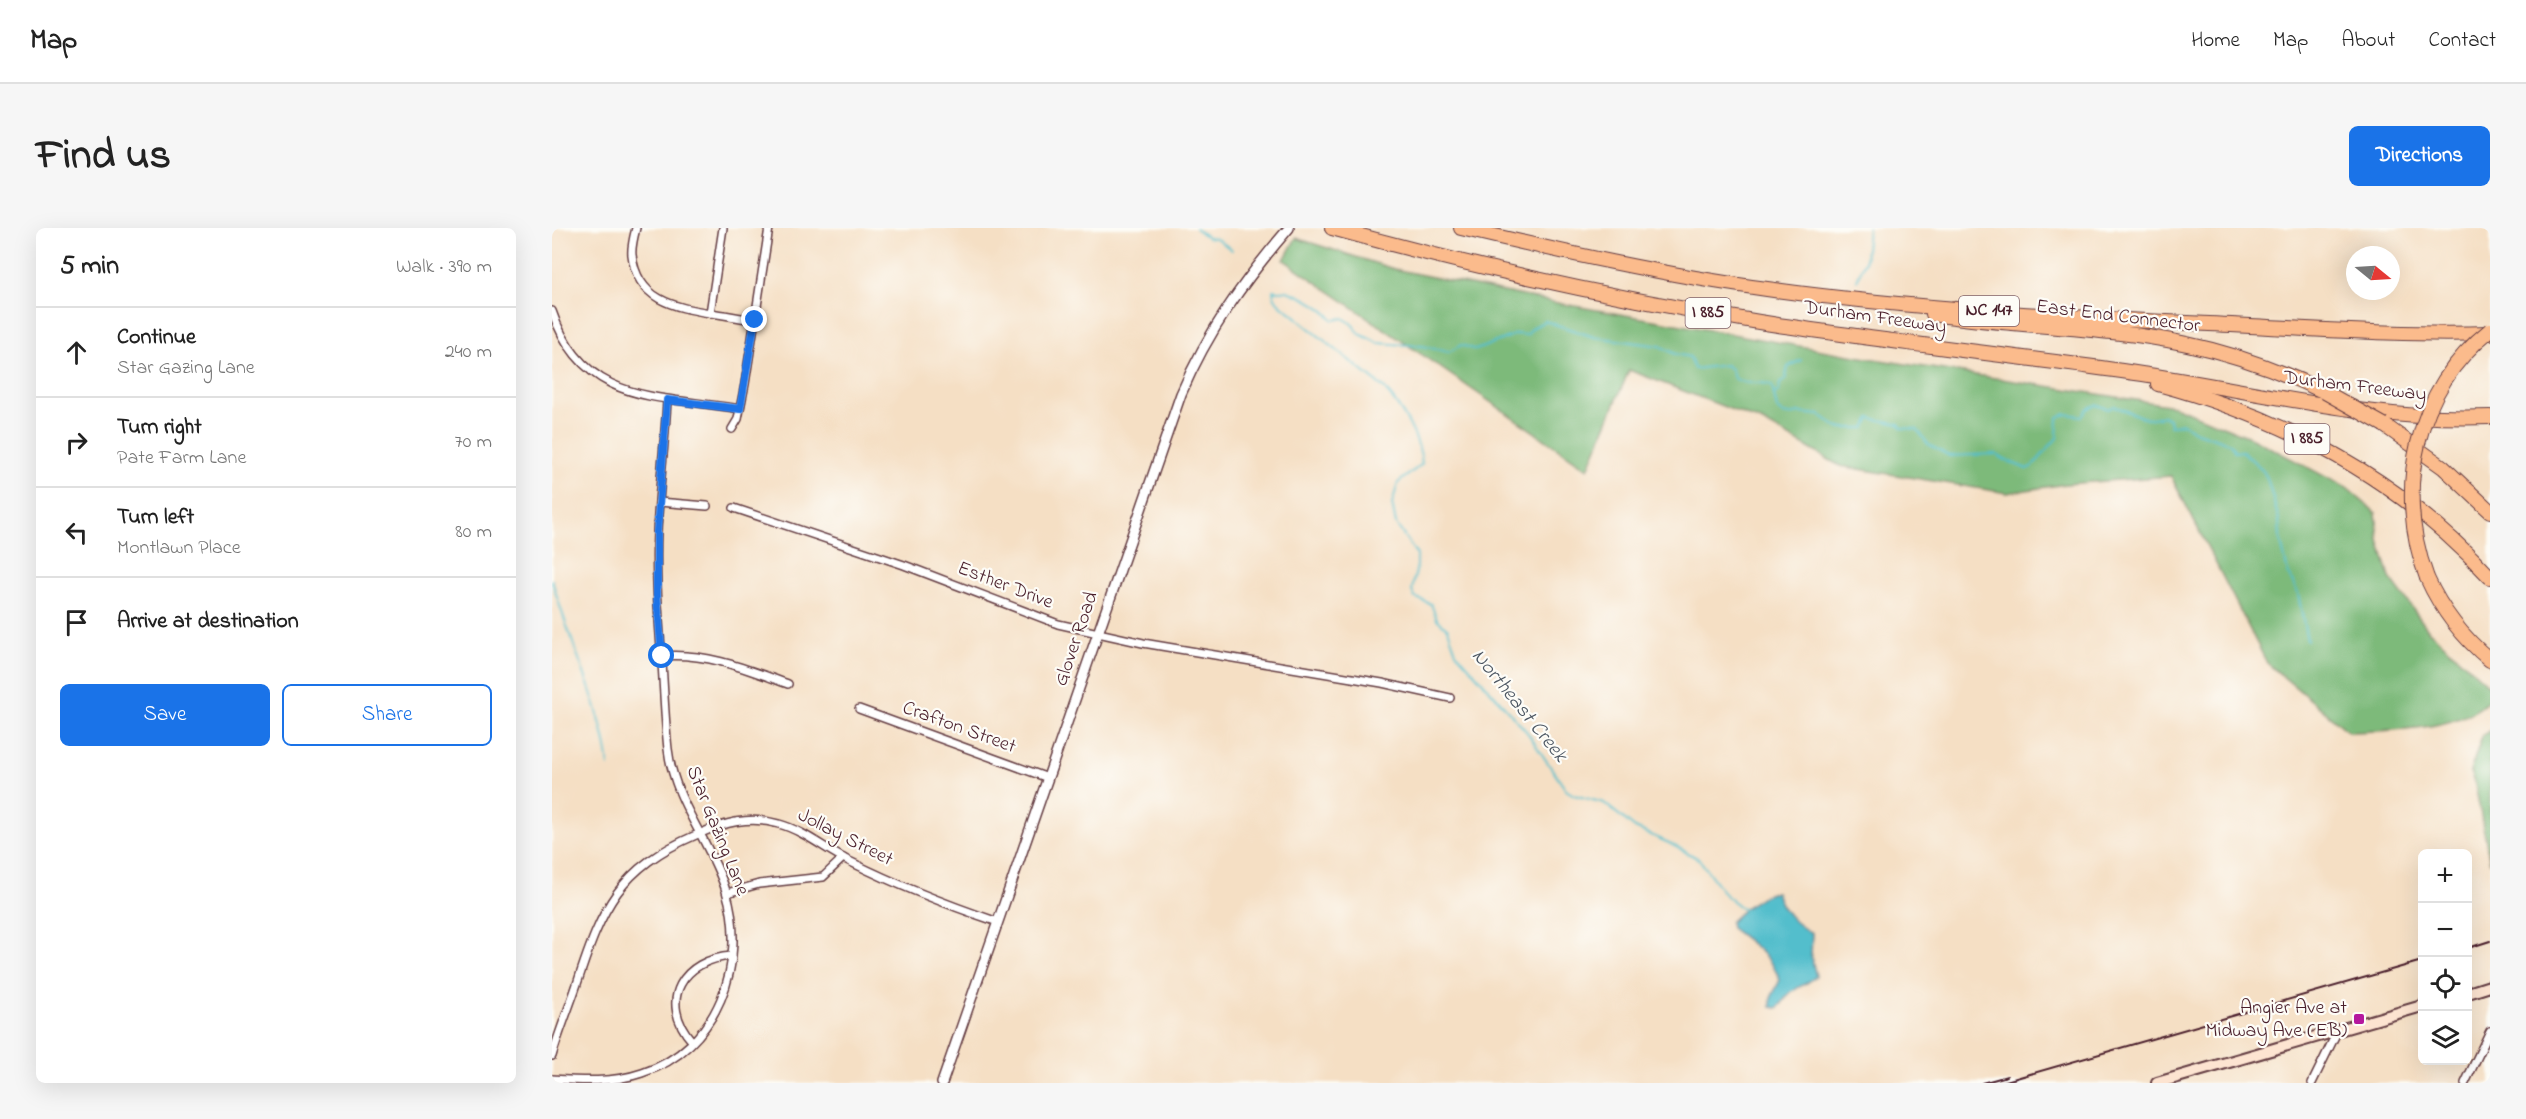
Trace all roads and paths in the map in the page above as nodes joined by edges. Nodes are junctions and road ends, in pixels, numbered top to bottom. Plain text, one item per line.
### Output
1 (636, 228) edge
2 (723, 228) edge
3 (769, 228) edge
4 (1289, 228) edge
5 (1332, 228) edge
6 (1461, 228) edge
7 (1768, 289) junction
8 (552, 311) edge
9 (710, 313) junction
10 (755, 320) junction
11 (2490, 331) edge
12 (2090, 366) junction
13 (667, 400) junction
14 (740, 409) junction
15 (2490, 417) edge
16 (732, 429) dead end
17 (659, 502) junction
18 (707, 506) dead end
19 (734, 508) dead end
20 (2490, 510) edge
21 (2490, 578) edge
22 (1098, 633) junction
23 (662, 656) junction
24 (2490, 660) edge
25 (788, 684) dead end
26 (1450, 698) dead end
27 (859, 709) dead end
28 (1048, 778) junction
29 (699, 834) junction
30 (843, 858) junction
31 (727, 893) junction
32 (998, 922) junction
33 (732, 956) junction
34 (2490, 986) edge
35 (2472, 992) edge
36 (2418, 1006) edge
37 (2490, 1031) edge
38 (2337, 1032) junction
39 (692, 1041) junction
40 (552, 1056) edge
41 (552, 1079) edge
42 (942, 1083) edge
43 (2157, 1083) edge
44 (2312, 1083) edge
45 (2465, 1083) edge

1 - 9 street
2 - 9 street
3 - 10 street
4 - 22 street, Glover Road
5 - 12 highway, Durham Freeway / I 885
6 - 7 highway, Durham Freeway / I 885
7 - 11 highway, Durham Freeway / NC 147
7 - 20 highway, East End Connector / I 885, bridge
8 - 13 street
9 - 10 street
10 - 14 street
11 - 24 highway, bridge
12 - 15 highway, Durham Freeway
12 - 21 highway, I 885
13 - 14 street
13 - 17 street, Star Gazing Lane
14 - 16 street
17 - 18 street
17 - 23 street, Star Gazing Lane
19 - 22 street, Esther Drive
22 - 26 street, Esther Drive
22 - 28 street, Glover Road
23 - 25 street
23 - 29 street, Star Gazing Lane
27 - 28 street, Crafton Street
28 - 32 street, Glover Road
29 - 30 street, Jollay Street
29 - 31 street, Star Gazing Lane
29 - 40 street, Jollay Street
30 - 31 street
30 - 32 street, Jollay Street
31 - 33 street, Star Gazing Lane
32 - 42 street, Glover Road
33 - 39 street, Star Gazing Lane
33 - 39 street
34 - 35 main road
36 - 38 main road
37 - 45 street
38 - 43 main road
38 - 44 street
39 - 41 street, Star Gazing Lane

